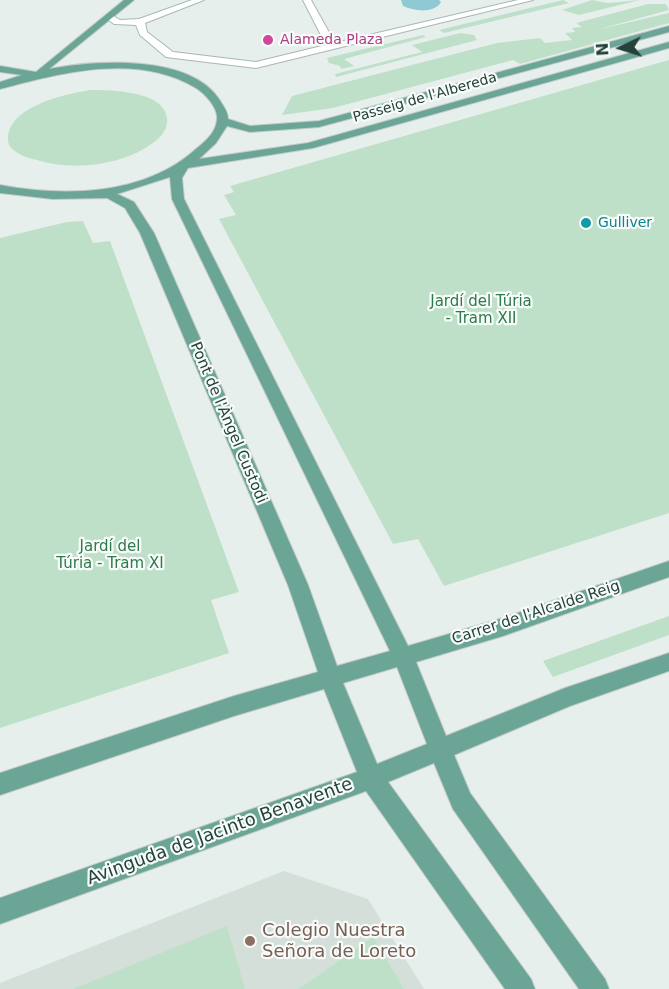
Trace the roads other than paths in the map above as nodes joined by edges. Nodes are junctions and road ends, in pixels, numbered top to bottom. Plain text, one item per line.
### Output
1 (130, 0) edge
2 (200, 0) edge
3 (306, 0) edge
4 (529, 0) edge
5 (110, 17) junction
6 (140, 23) junction
7 (669, 29) edge
8 (669, 45) edge
9 (332, 47) junction
10 (204, 60) junction
11 (0, 69) edge
12 (36, 74) junction
13 (190, 80) junction
14 (0, 86) edge
15 (222, 121) junction
16 (185, 165) junction
17 (0, 189) edge
18 (100, 193) junction
19 (669, 569) edge
20 (403, 656) junction
21 (669, 662) edge
22 (330, 677) junction
23 (439, 750) junction
24 (371, 778) junction
25 (0, 784) edge
26 (0, 911) edge
27 (521, 989) edge
28 (595, 989) edge

1 - 5 main road
2 - 6 street
3 - 9 street
4 - 9 street
5 - 6 street
5 - 12 main road
6 - 10 street
7 - 15 main road, Passeig de l'Albereda
8 - 16 main road, Passeig de l'Albereda
9 - 10 street
10 - 13 street
11 - 12 main road
12 - 13 main road
12 - 14 main road
13 - 15 main road
15 - 16 main road
16 - 18 main road
16 - 20 main road
17 - 18 main road
18 - 22 main road, Pont de l'Àngel Custodi
19 - 20 main road, Carrer de l'Alcalde Reig
20 - 22 main road
20 - 23 main road
21 - 23 main road
22 - 24 main road, Pont de l'Àngel Custodi
22 - 25 main road
23 - 24 main road, Avinguda de Jacinto Benavente
23 - 28 main road
24 - 26 main road, Avinguda de Jacinto Benavente
24 - 27 main road, Pont de l'Àngel Custodi

